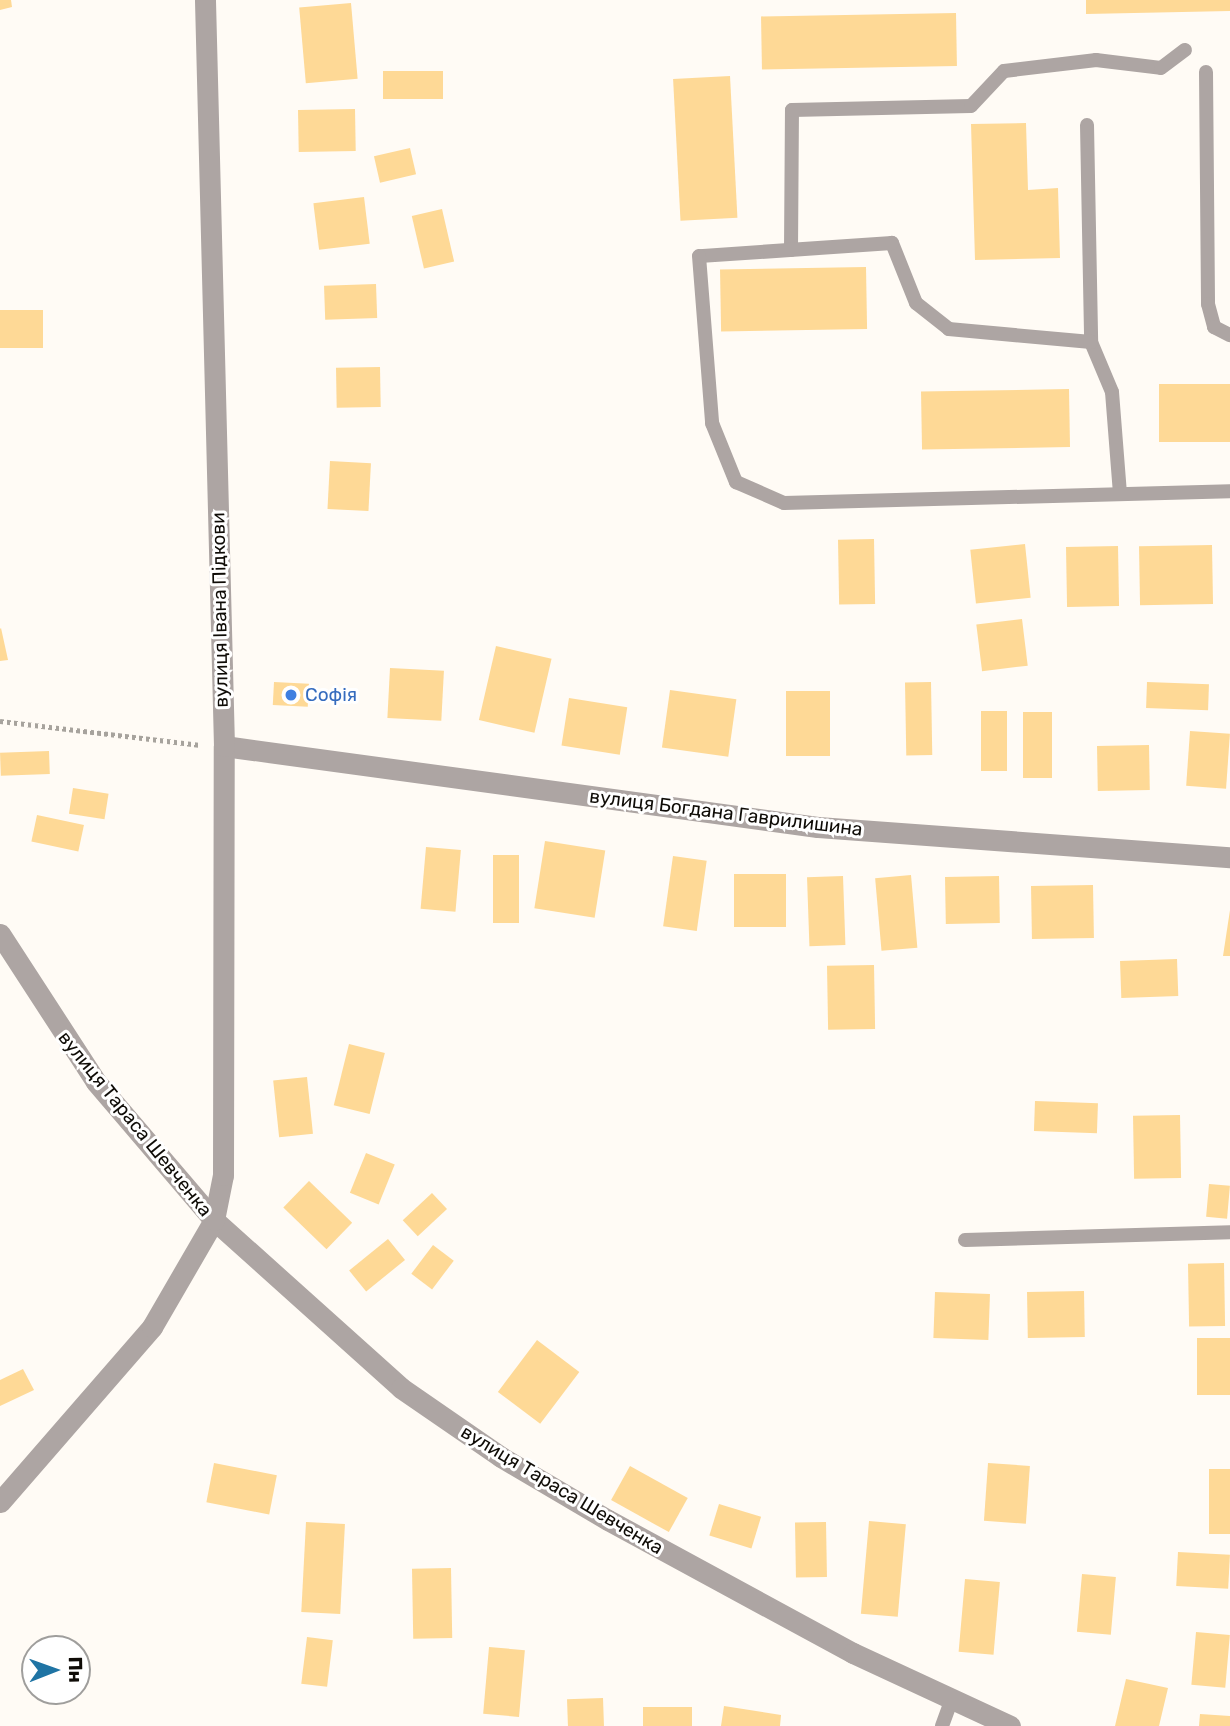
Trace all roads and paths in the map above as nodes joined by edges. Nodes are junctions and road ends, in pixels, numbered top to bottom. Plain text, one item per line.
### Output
1 (205, 0) edge
2 (1185, 50) dead end
3 (1206, 72) dead end
4 (1087, 125) dead end
5 (791, 250) junction
6 (1230, 335) edge
7 (1091, 342) junction
8 (1230, 491) edge
9 (1120, 494) junction
10 (0, 721) edge
11 (224, 746) junction
12 (1230, 857) edge
13 (0, 934) edge
14 (214, 1220) junction
15 (1230, 1232) edge
16 (965, 1240) dead end
17 (0, 1502) edge
18 (952, 1699) junction
19 (942, 1726) edge
20 (1010, 1726) edge

1 - 11 street, вулиця Івана Підкови
2 - 5 lane
3 - 6 lane
4 - 7 lane
5 - 7 lane
5 - 9 lane
7 - 9 lane
8 - 9 lane
10 - 11 path
11 - 12 street, вулиця Богдана Гаврилишина
11 - 14 street, вулиця Івана Підкови
13 - 14 street, вулиця Тараса Шевченка
14 - 17 street
14 - 18 street, вулиця Тараса Шевченка
15 - 16 lane
18 - 19 lane
18 - 20 street, вулиця Тараса Шевченка

